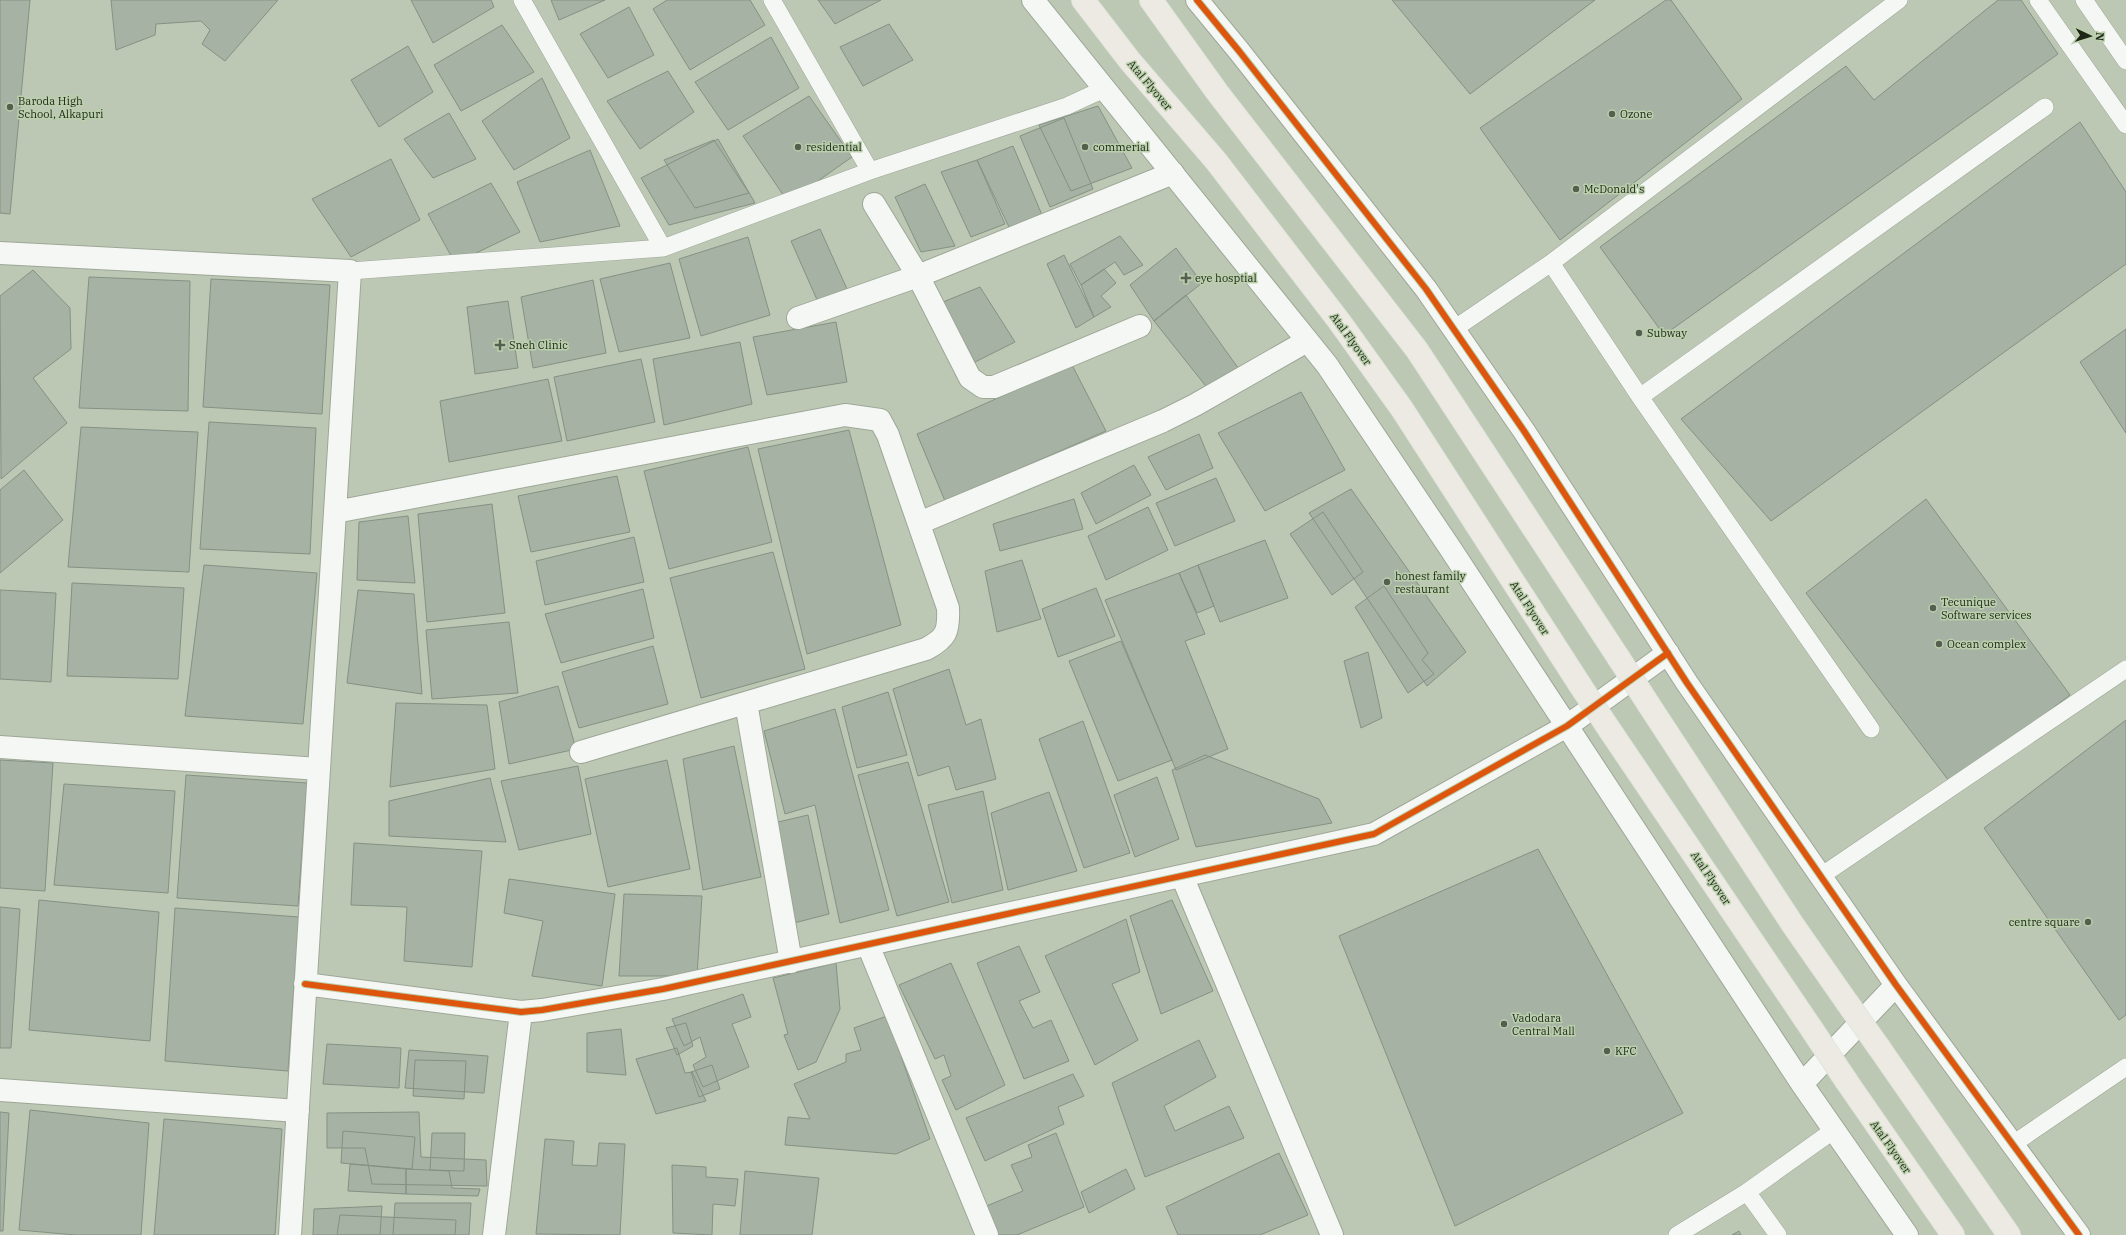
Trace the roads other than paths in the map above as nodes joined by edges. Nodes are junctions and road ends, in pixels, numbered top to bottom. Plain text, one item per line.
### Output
1 (522, 0) edge
2 (772, 0) edge
3 (1033, 0) edge
4 (1083, 0) edge
5 (1151, 0) edge
6 (1197, 0) edge
7 (1899, 0) edge
8 (2038, 0) edge
9 (2084, 0) edge
10 (2126, 61) edge
11 (1104, 89) junction
12 (2045, 107) dead end
13 (2126, 125) edge
14 (870, 171) junction
15 (1173, 173) junction
16 (874, 204) dead end
17 (663, 248) junction
18 (0, 253) edge
19 (1551, 263) junction
20 (350, 271) junction
21 (918, 276) junction
22 (798, 318) dead end
23 (1140, 326) dead end
24 (1454, 329) junction
25 (1307, 341) junction
26 (1640, 397) junction
27 (335, 512) junction
28 (919, 523) junction
29 (1668, 653) junction
30 (2126, 669) edge
31 (746, 703) junction
32 (1567, 726) junction
33 (1871, 729) dead end
34 (0, 747) edge
35 (581, 752) dead end
36 (319, 769) junction
37 (1182, 876) junction
38 (1821, 876) junction
39 (868, 945) junction
40 (791, 962) junction
41 (305, 984) junction
42 (1896, 985) junction
43 (521, 1012) junction
44 (2126, 1067) edge
45 (1802, 1084) junction
46 (0, 1090) edge
47 (298, 1111) junction
48 (1834, 1130) junction
49 (2012, 1144) junction
50 (1747, 1192) junction
51 (290, 1235) edge
52 (494, 1235) edge
53 (987, 1235) edge
54 (1332, 1235) edge
55 (1677, 1235) edge
56 (1778, 1235) edge
57 (1907, 1235) edge
58 (1953, 1235) edge
59 (2009, 1235) edge
60 (2079, 1235) edge

1 - 17 lane
2 - 14 lane
3 - 11 street
4 - 58 main road, Atal Flyover, bridge
5 - 59 main road, bridge
6 - 24 street
7 - 19 lane
8 - 13 lane
9 - 10 lane
11 - 14 lane
11 - 15 street
12 - 26 lane
14 - 17 lane
15 - 21 street
15 - 25 street
16 - 21 street
17 - 20 lane
18 - 20 street
19 - 24 lane
19 - 26 lane
20 - 27 street
21 - 22 street
21 - 23 street
24 - 29 street
25 - 28 street
25 - 32 street
26 - 33 lane
27 - 28 street
27 - 36 street
28 - 31 street
29 - 32 street
29 - 38 street
30 - 38 lane
31 - 35 street
31 - 40 street
32 - 37 street
32 - 45 street
34 - 36 street
36 - 41 street
37 - 39 street
37 - 54 street
38 - 42 street
39 - 40 street
39 - 53 street
40 - 43 street
41 - 43 street
41 - 47 street
42 - 45 street
42 - 49 street
43 - 52 street
44 - 49 lane
45 - 48 street
46 - 47 street
47 - 51 street
48 - 50 lane
48 - 57 street
49 - 60 street
50 - 55 lane
50 - 56 lane

